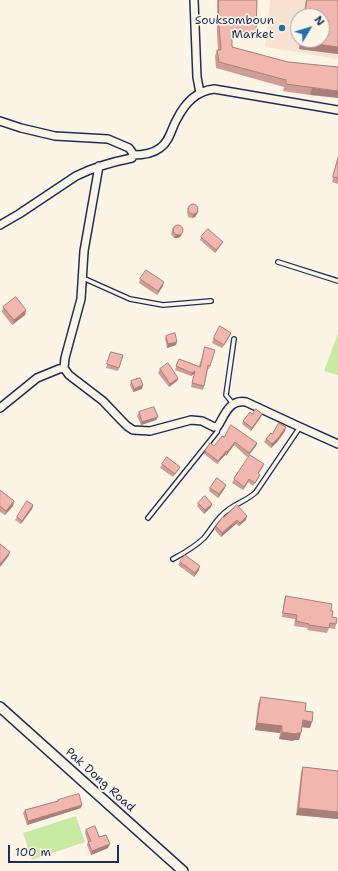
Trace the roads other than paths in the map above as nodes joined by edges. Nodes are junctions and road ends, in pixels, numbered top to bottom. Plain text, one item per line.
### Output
1 (194, 0) edge
2 (200, 93) junction
3 (338, 110) edge
4 (0, 121) edge
5 (133, 155) junction
6 (100, 166) junction
7 (0, 225) edge
8 (278, 262) dead end
9 (83, 278) junction
10 (338, 281) edge
11 (211, 301) dead end
12 (234, 339) dead end
13 (64, 368) junction
14 (233, 404) junction
15 (0, 408) edge
16 (216, 426) junction
17 (300, 427) junction
18 (338, 444) edge
19 (148, 518) dead end
20 (173, 559) dead end
21 (0, 707) edge
22 (184, 871) edge

1 - 2 street
2 - 3 street
2 - 5 street
4 - 5 street
5 - 6 street
6 - 7 street
6 - 9 street
8 - 10 lane
9 - 11 lane
9 - 13 street
12 - 14 lane
13 - 15 street
13 - 16 street
14 - 16 street
14 - 17 street
16 - 19 lane
17 - 18 street
17 - 20 lane
21 - 22 street, Pak Dong Road

